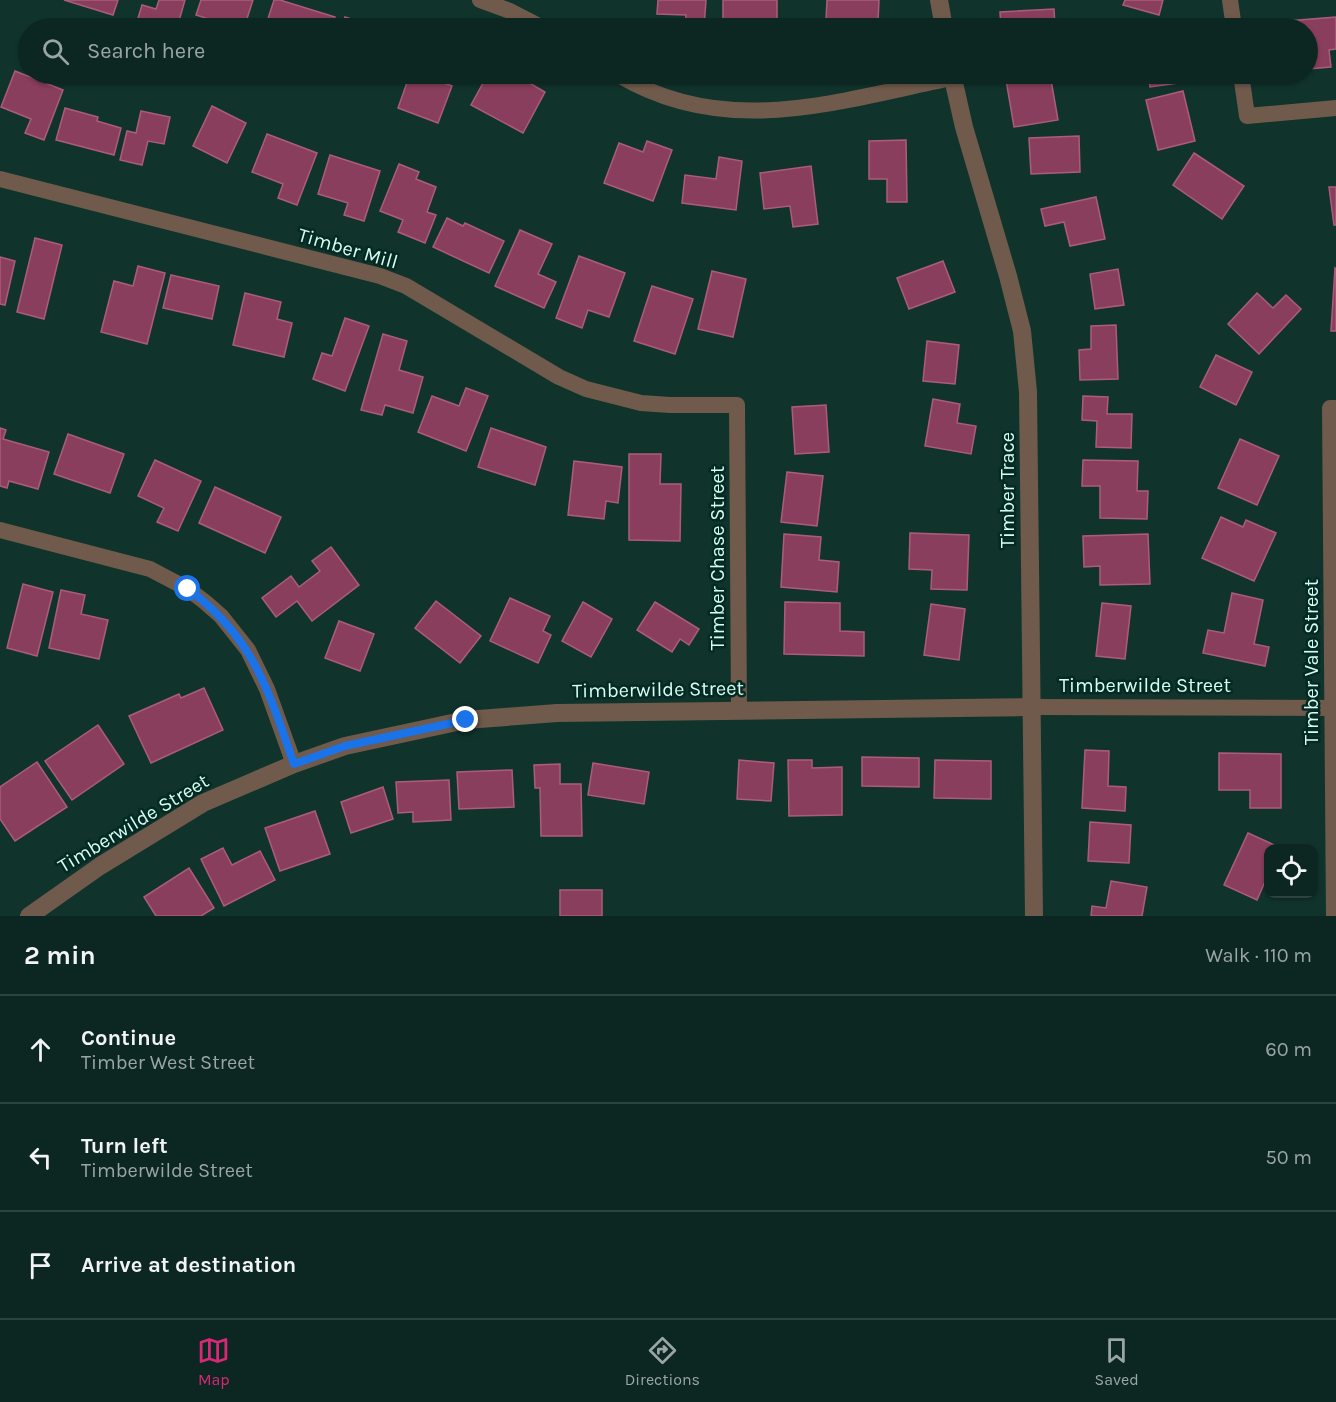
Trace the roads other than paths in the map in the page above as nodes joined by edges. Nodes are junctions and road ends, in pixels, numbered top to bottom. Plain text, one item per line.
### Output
1 (480, 0) edge
2 (939, 0) edge
3 (1230, 0) edge
4 (524, 18) edge
5 (942, 18) edge
6 (1233, 18) edge
7 (633, 84) edge
8 (914, 84) edge
9 (954, 84) edge
10 (1242, 84) edge
11 (1336, 108) edge
12 (0, 179) edge
13 (737, 405) joint
14 (1333, 408) edge
15 (0, 530) edge
16 (1031, 707) junction
17 (1334, 708) edge
18 (739, 710) junction
19 (294, 764) junction
20 (29, 916) edge
21 (1034, 916) edge
22 (1334, 916) edge

1 - 4 street
2 - 5 street
3 - 6 street
7 - 8 street
9 - 16 street, Timber Trace
10 - 11 street
12 - 13 street, Timber Mill
13 - 18 street, Timber Chase Street
14 - 17 street, Timber Vale Street
15 - 19 street
16 - 17 street, Timberwilde Street
16 - 18 street, Timberwilde Street
16 - 21 street, Timber Trace
17 - 22 street, Timber Vale Street
18 - 19 street, Timberwilde Street
19 - 20 street, Timberwilde Street

